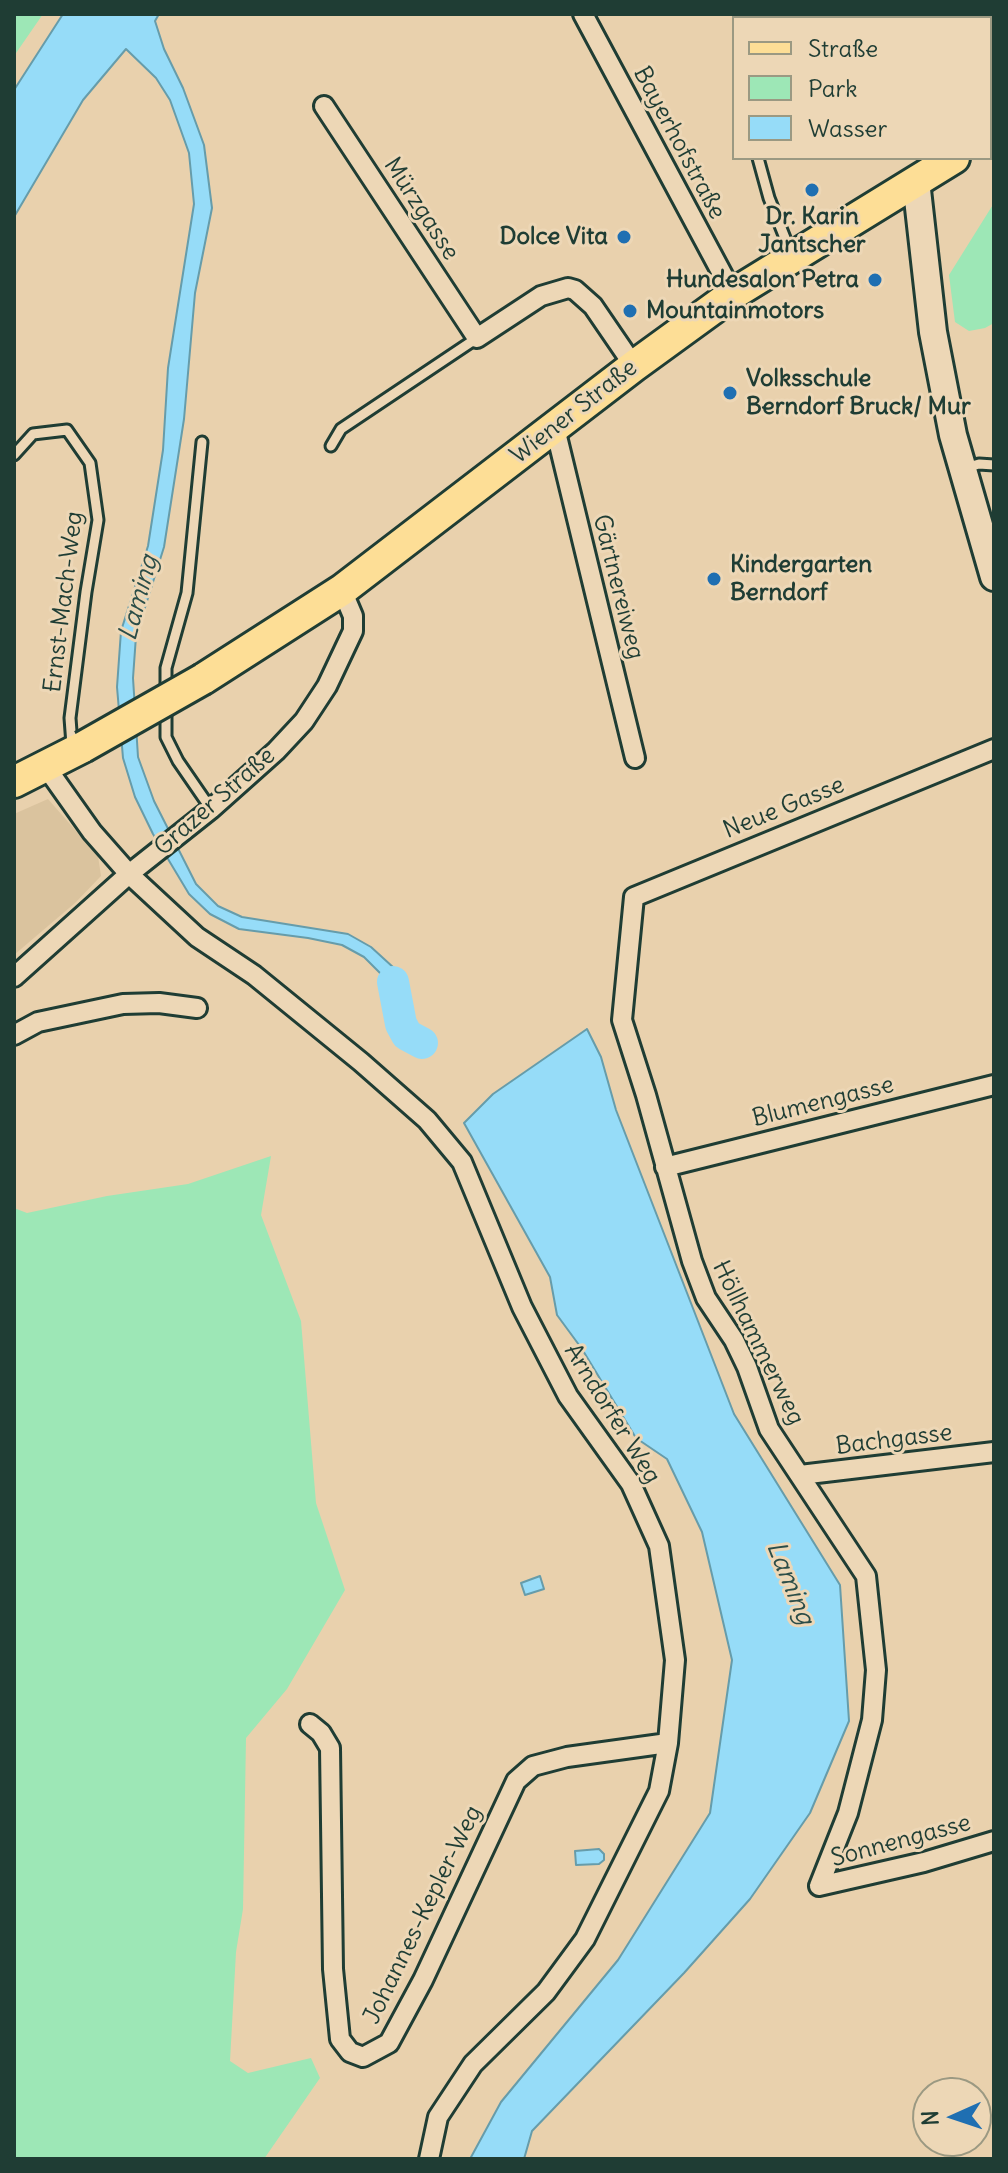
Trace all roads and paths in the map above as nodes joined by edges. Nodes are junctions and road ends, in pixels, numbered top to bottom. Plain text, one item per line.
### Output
1 (583, 14) edge
2 (324, 106) dead end
3 (759, 160) edge
4 (951, 160) edge
5 (916, 181) junction
6 (793, 258) junction
7 (733, 294) junction
8 (477, 338) junction
9 (634, 366) junction
10 (555, 428) junction
11 (202, 442) dead end
12 (331, 446) dead end
13 (14, 455) edge
14 (994, 465) edge
15 (962, 469) junction
16 (994, 577) edge
17 (342, 590) junction
18 (994, 749) edge
19 (78, 750) junction
20 (635, 758) dead end
21 (46, 767) junction
22 (14, 782) edge
23 (204, 814) junction
24 (129, 874) junction
25 (630, 940) joint
26 (14, 977) edge
27 (197, 1008) dead end
28 (14, 1035) edge
29 (994, 1085) edge
30 (665, 1167) junction
31 (994, 1452) edge
32 (800, 1475) junction
33 (310, 1724) dead end
34 (668, 1743) junction
35 (994, 1841) edge
36 (819, 1886) joint
37 (429, 2159) edge

1 - 7 street, Bayerhofstraße
2 - 8 street, Mürzgasse
3 - 6 lane
4 - 5 main road, Wiener Straße
5 - 6 main road, Wiener Straße
5 - 15 main road
6 - 7 main road, Wiener Straße
7 - 9 main road, Wiener Straße
8 - 9 street
8 - 12 lane
9 - 10 main road, Wiener Straße
10 - 17 main road, Wiener Straße
10 - 20 street, Gärtnereiweg
11 - 23 lane
13 - 19 lane, Ernst-Mach-Weg
14 - 15 lane
15 - 16 main road
17 - 19 main road, Wiener Straße, bridge
17 - 23 street, Grazer Straße
18 - 25 street, Neue Gasse
19 - 21 main road
21 - 22 main road
21 - 24 street, Arndorfer Weg
23 - 24 street, Grazer Straße
24 - 26 street, Grazer Straße
24 - 34 street, Arndorfer Weg
25 - 30 street, Höllhammerweg
27 - 28 street
29 - 30 street, Blumengasse
30 - 32 street, Höllhammerweg
31 - 32 street, Bachgasse
32 - 36 street, Höllhammerweg
33 - 34 street, Johannes-Kepler-Weg
34 - 37 street, Arndorfer Weg
35 - 36 street, Sonnengasse

